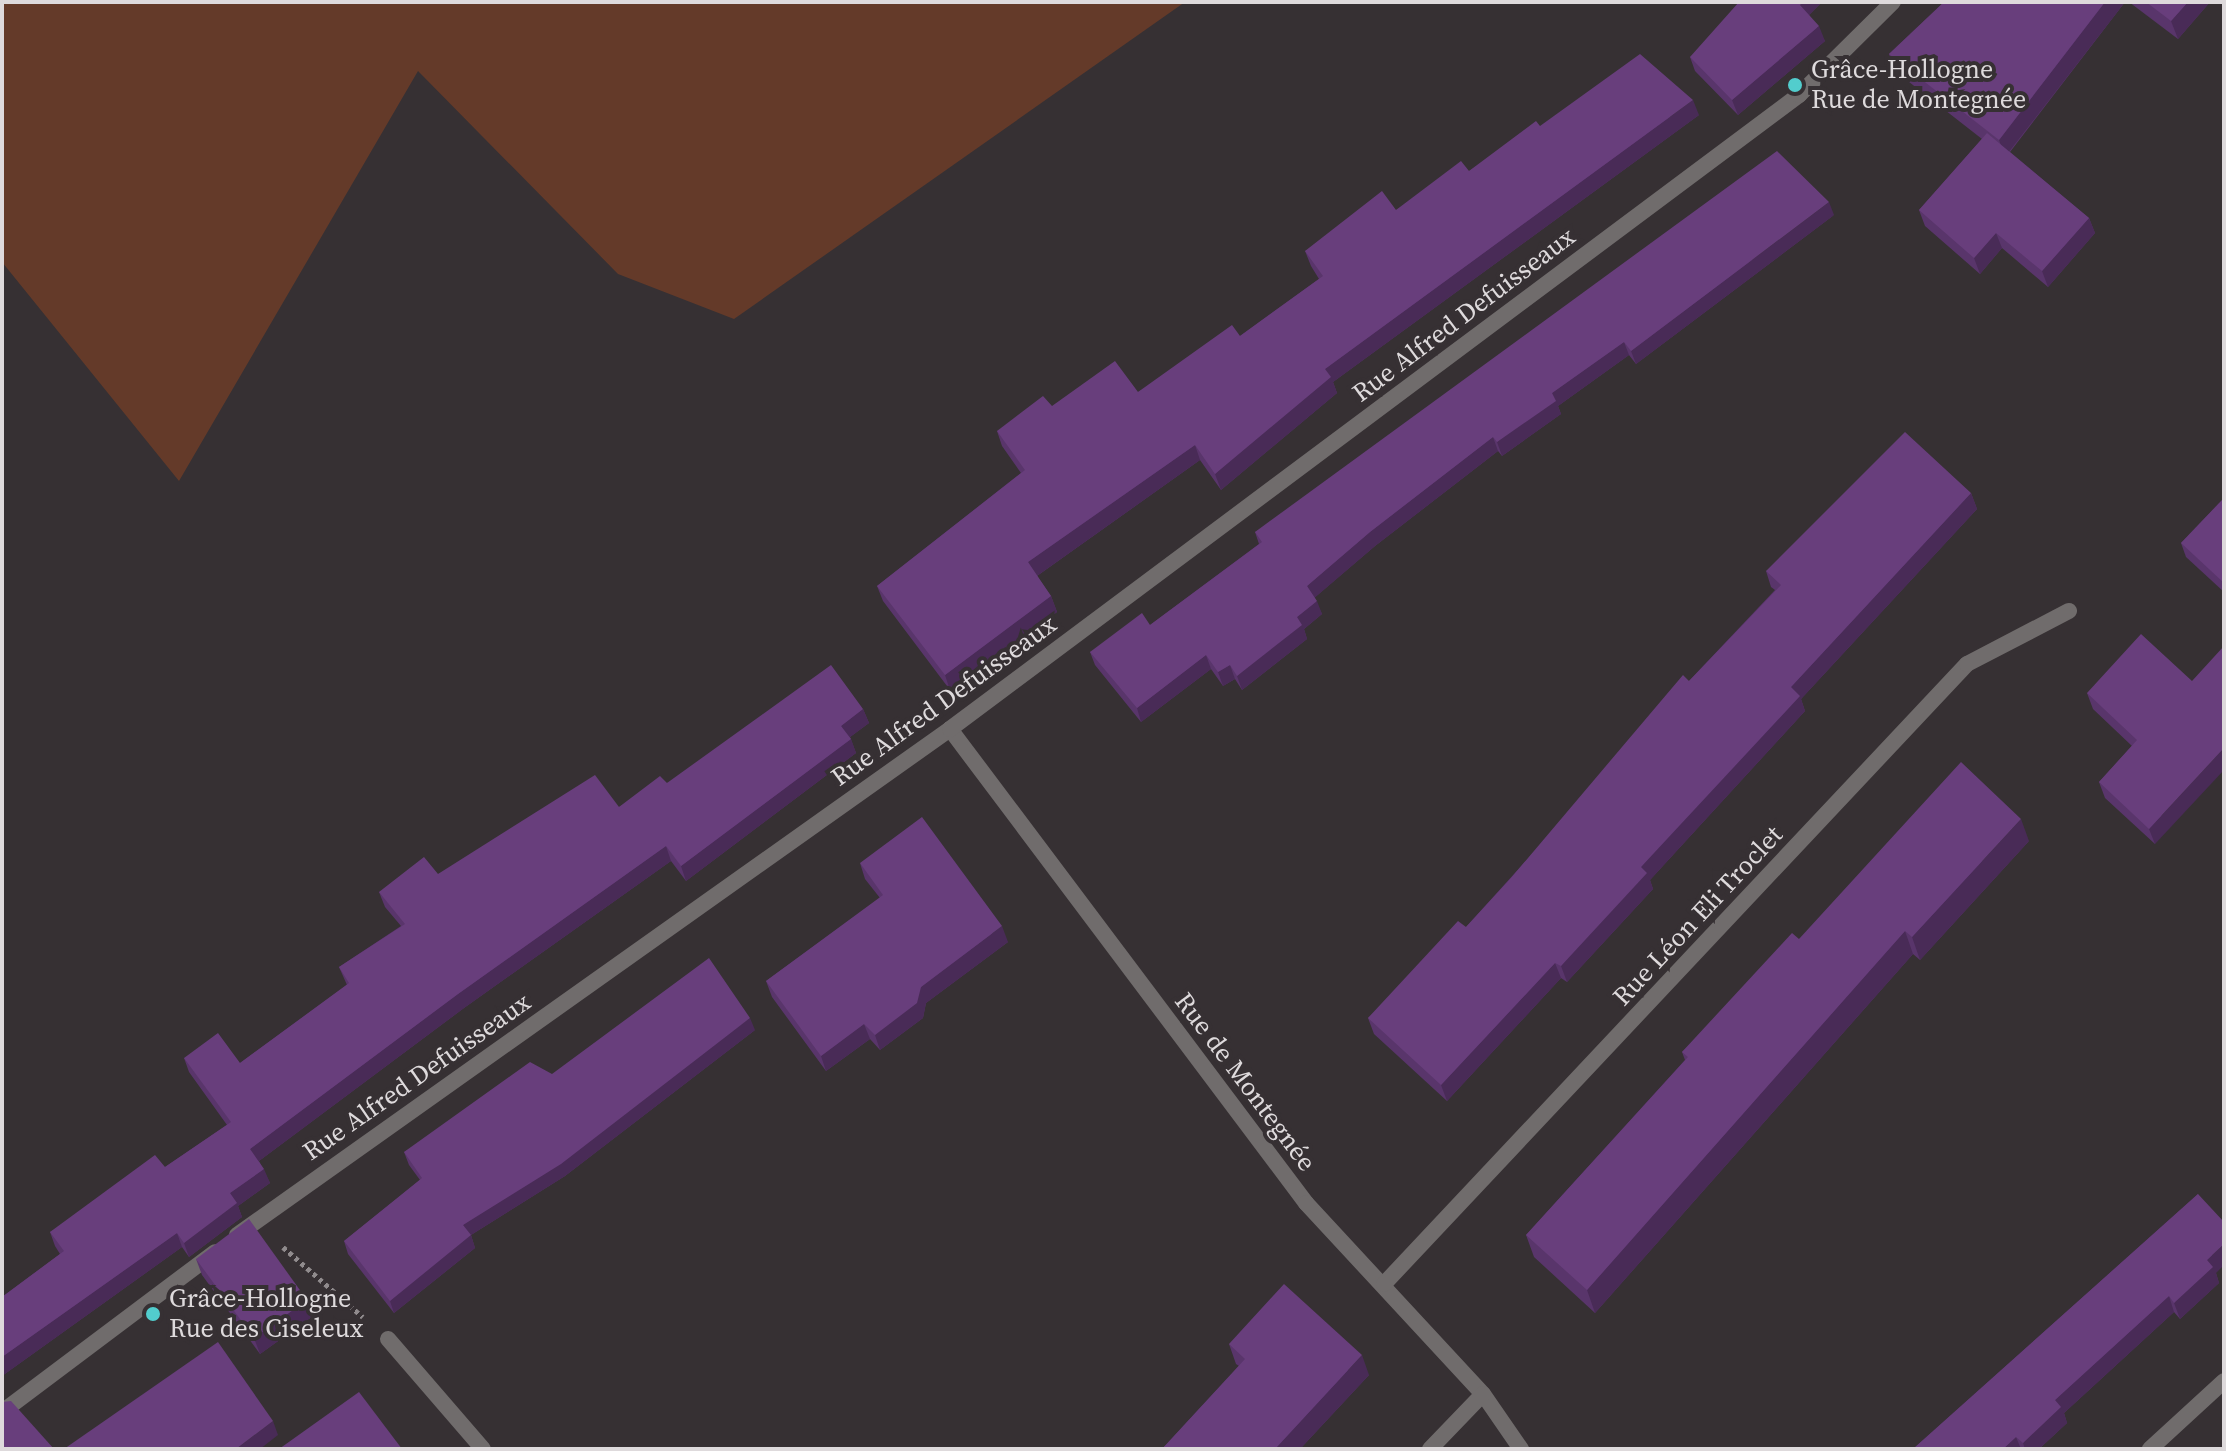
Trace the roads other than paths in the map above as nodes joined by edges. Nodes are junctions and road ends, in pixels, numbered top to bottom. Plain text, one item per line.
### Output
1 (1893, 2) edge
2 (2069, 611) dead end
3 (950, 729) junction
4 (1384, 1284) junction
5 (388, 1339) road end
6 (2224, 1381) edge
7 (1483, 1394) junction
8 (2, 1412) edge
9 (483, 1449) edge
10 (1430, 1449) edge
11 (1521, 1449) edge
12 (2150, 1449) edge

1 - 3 street, Rue Alfred Defuisseaux
2 - 4 street, Rue Léon Eli Troclet
3 - 4 street, Rue de Montegnée
3 - 8 street, Rue Alfred Defuisseaux
4 - 7 street, Rue de Montegnée
5 - 9 street
6 - 12 street
7 - 10 street
7 - 11 street, Rue de Montegnée

